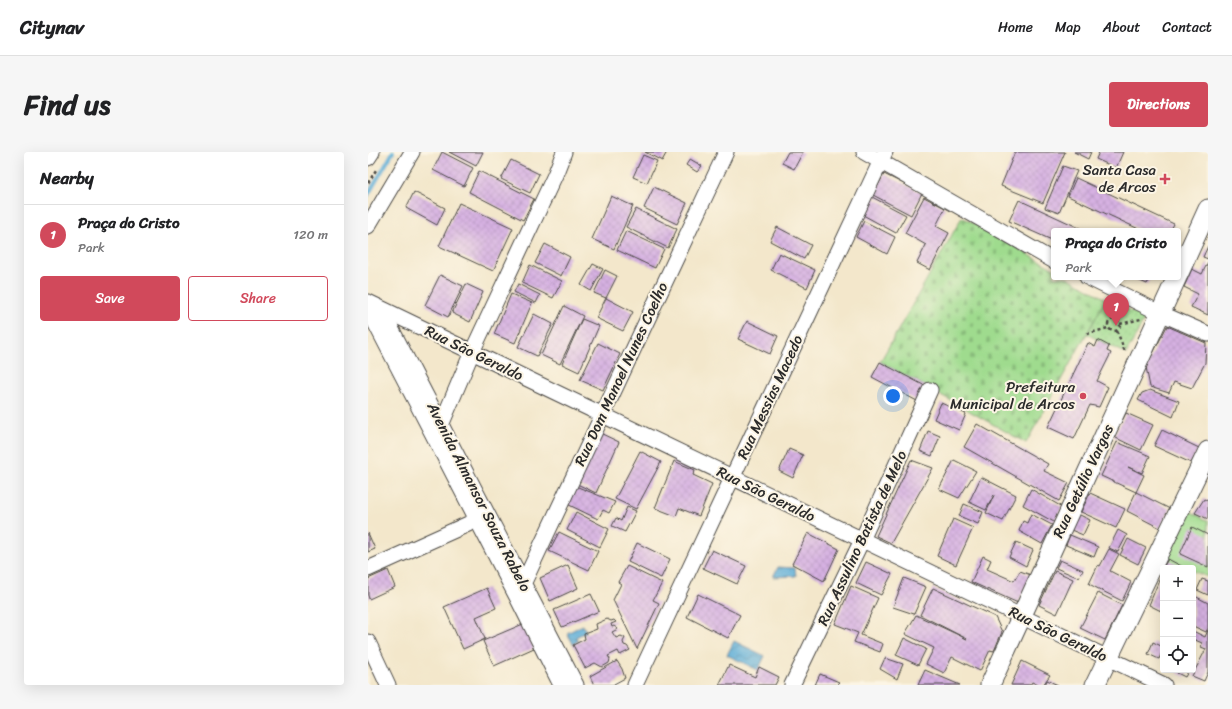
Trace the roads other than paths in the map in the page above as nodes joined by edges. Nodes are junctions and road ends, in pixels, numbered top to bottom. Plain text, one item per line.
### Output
1 (372, 152) edge
2 (412, 152) edge
3 (564, 152) edge
4 (726, 152) edge
5 (864, 152) edge
6 (883, 157) edge
7 (368, 158) edge
8 (1208, 209) edge
9 (368, 226) edge
10 (1051, 259) edge
11 (1181, 267) edge
12 (1092, 280) edge
13 (1175, 280) edge
14 (372, 307) edge
15 (1153, 315) junction
16 (1208, 334) edge
17 (472, 352) junction
18 (930, 390) dead end
19 (602, 415) junction
20 (441, 425) junction
21 (436, 440) junction
22 (1208, 451) edge
23 (732, 478) junction
24 (477, 520) junction
25 (862, 540) junction
26 (368, 569) edge
27 (523, 583) junction
28 (516, 597) junction
29 (1021, 617) junction
30 (368, 642) edge
31 (1108, 658) junction
32 (388, 685) edge
33 (561, 685) edge
34 (576, 685) edge
35 (635, 685) edge
36 (792, 685) edge
37 (990, 685) edge
38 (1095, 685) edge
39 (1164, 685) edge

1 - 7 street
2 - 9 street
3 - 17 street
4 - 19 street, Rua Dom Manoel Nunes Coelho
5 - 6 street
6 - 10 street
6 - 23 street, Rua Messias Macedo
8 - 11 main road, Rua Getúlio Vargas
12 - 15 street
13 - 15 main road, Rua Getúlio Vargas
14 - 17 street, Rua São Geraldo
14 - 20 street, Avenida Almansor Souza Rabelo
14 - 21 street, Avenida Almansor Souza Rabelo
15 - 16 street
15 - 29 main road, Rua Getúlio Vargas
17 - 19 street, Rua São Geraldo
17 - 20 street
18 - 25 street, Rua Assulino Batista de Melo
19 - 23 street, Rua São Geraldo
19 - 27 street, Rua Dom Manoel Nunes Coelho
20 - 21 street
20 - 27 street, Avenida Almansor Souza Rabelo
21 - 24 street, Avenida Almansor Souza Rabelo
22 - 31 main road
23 - 25 street, Rua São Geraldo
23 - 35 street, Rua Messias Macedo
24 - 26 street
24 - 28 street, Avenida Almansor Souza Rabelo
25 - 29 street, Rua São Geraldo
25 - 36 street, Rua Assulino Batista de Melo
27 - 28 street, Rua Dom Manoel Nunes Coelho
27 - 34 street, Avenida Almansor Souza Rabelo
28 - 33 street, Avenida Almansor Souza Rabelo
29 - 31 street, Rua São Geraldo
29 - 37 main road, Rua Getúlio Vargas
30 - 32 street
31 - 38 main road
31 - 39 street, Rua São Geraldo

